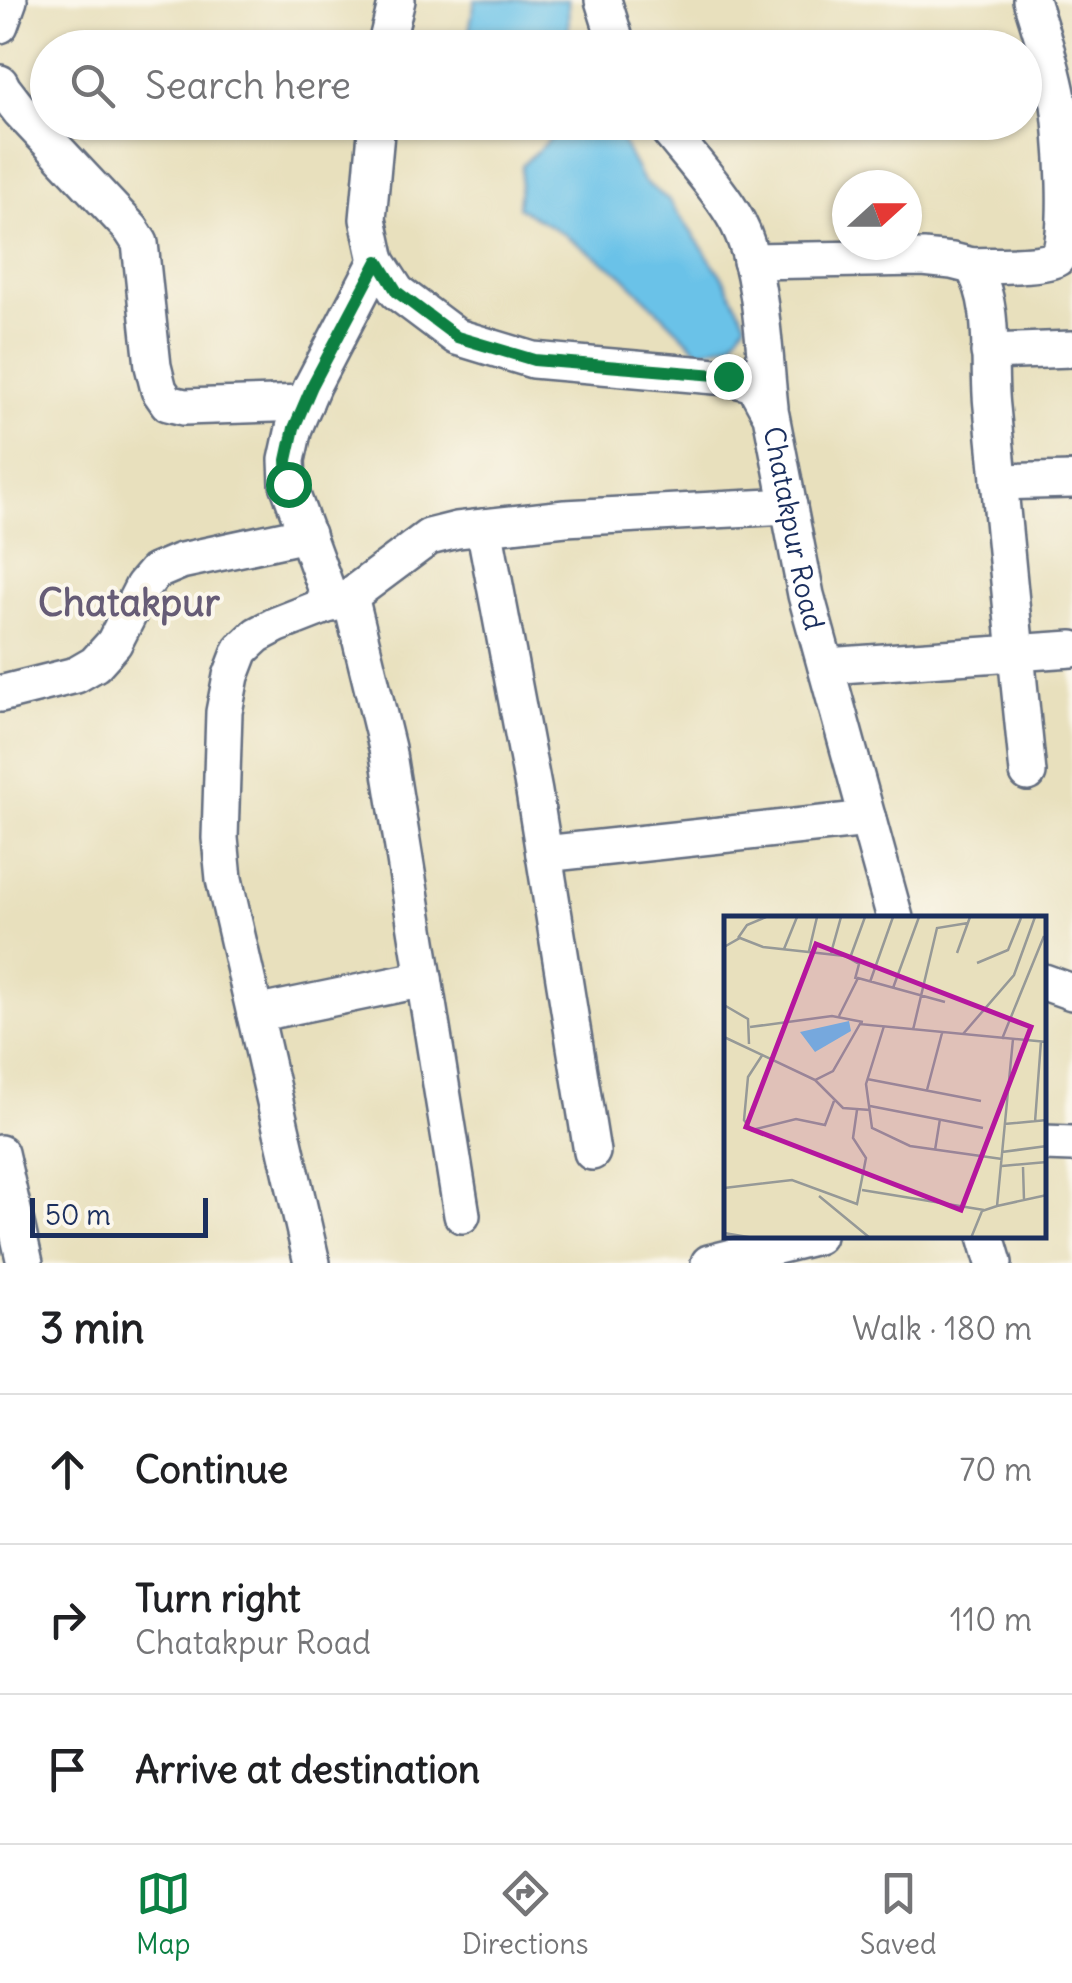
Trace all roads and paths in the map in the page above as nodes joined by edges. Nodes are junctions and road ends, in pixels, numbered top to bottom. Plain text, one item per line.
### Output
1 (9, 0) edge
2 (396, 0) edge
3 (603, 0) edge
4 (1032, 0) edge
5 (0, 26) edge
6 (389, 30) edge
7 (612, 30) edge
8 (0, 82) edge
9 (1065, 95) edge
10 (30, 122) edge
11 (48, 140) edge
12 (375, 140) edge
13 (676, 140) edge
14 (1070, 203) edge
15 (378, 261) junction
16 (751, 262) junction
17 (972, 266) junction
18 (1072, 349) edge
19 (988, 352) junction
20 (305, 403) junction
21 (771, 415) junction
22 (1072, 480) edge
23 (999, 482) junction
24 (789, 506) junction
25 (484, 527) junction
26 (307, 534) junction
27 (341, 600) junction
28 (1072, 649) edge
29 (1016, 652) junction
30 (826, 666) junction
31 (0, 694) edge
32 (1028, 773) dead end
33 (868, 820) junction
34 (544, 854) junction
35 (894, 916) edge
36 (424, 979) junction
37 (1047, 983) edge
38 (1072, 992) edge
39 (255, 1014) junction
40 (1047, 1143) edge
41 (1072, 1144) edge
42 (0, 1152) edge
43 (592, 1152) dead end
44 (462, 1215) dead end
45 (810, 1238) edge
46 (987, 1238) edge
47 (25, 1263) edge
48 (312, 1263) edge
49 (709, 1263) edge
50 (994, 1263) edge

1 - 5 street
2 - 6 street
3 - 7 street
4 - 9 street
8 - 10 street
9 - 14 street
11 - 20 street
12 - 15 street, Chatakpur Road
13 - 16 street
14 - 17 street
15 - 20 street
15 - 21 street, Chatakpur Road
16 - 17 street
16 - 21 street
17 - 19 street
18 - 19 street
19 - 23 street
20 - 26 street
21 - 24 street, Chatakpur Road
22 - 23 street
23 - 29 street
24 - 25 street
24 - 30 street, Chatakpur Road
25 - 27 street
25 - 34 street
26 - 27 street
26 - 31 street
27 - 36 street
27 - 39 street
28 - 29 street
29 - 30 street
29 - 32 street
30 - 33 street, Chatakpur Road
33 - 34 street
33 - 35 street, Chatakpur Road
34 - 43 street
36 - 39 street
36 - 44 street
37 - 38 street
39 - 48 street
40 - 41 street
42 - 47 street
45 - 49 street
46 - 50 street

